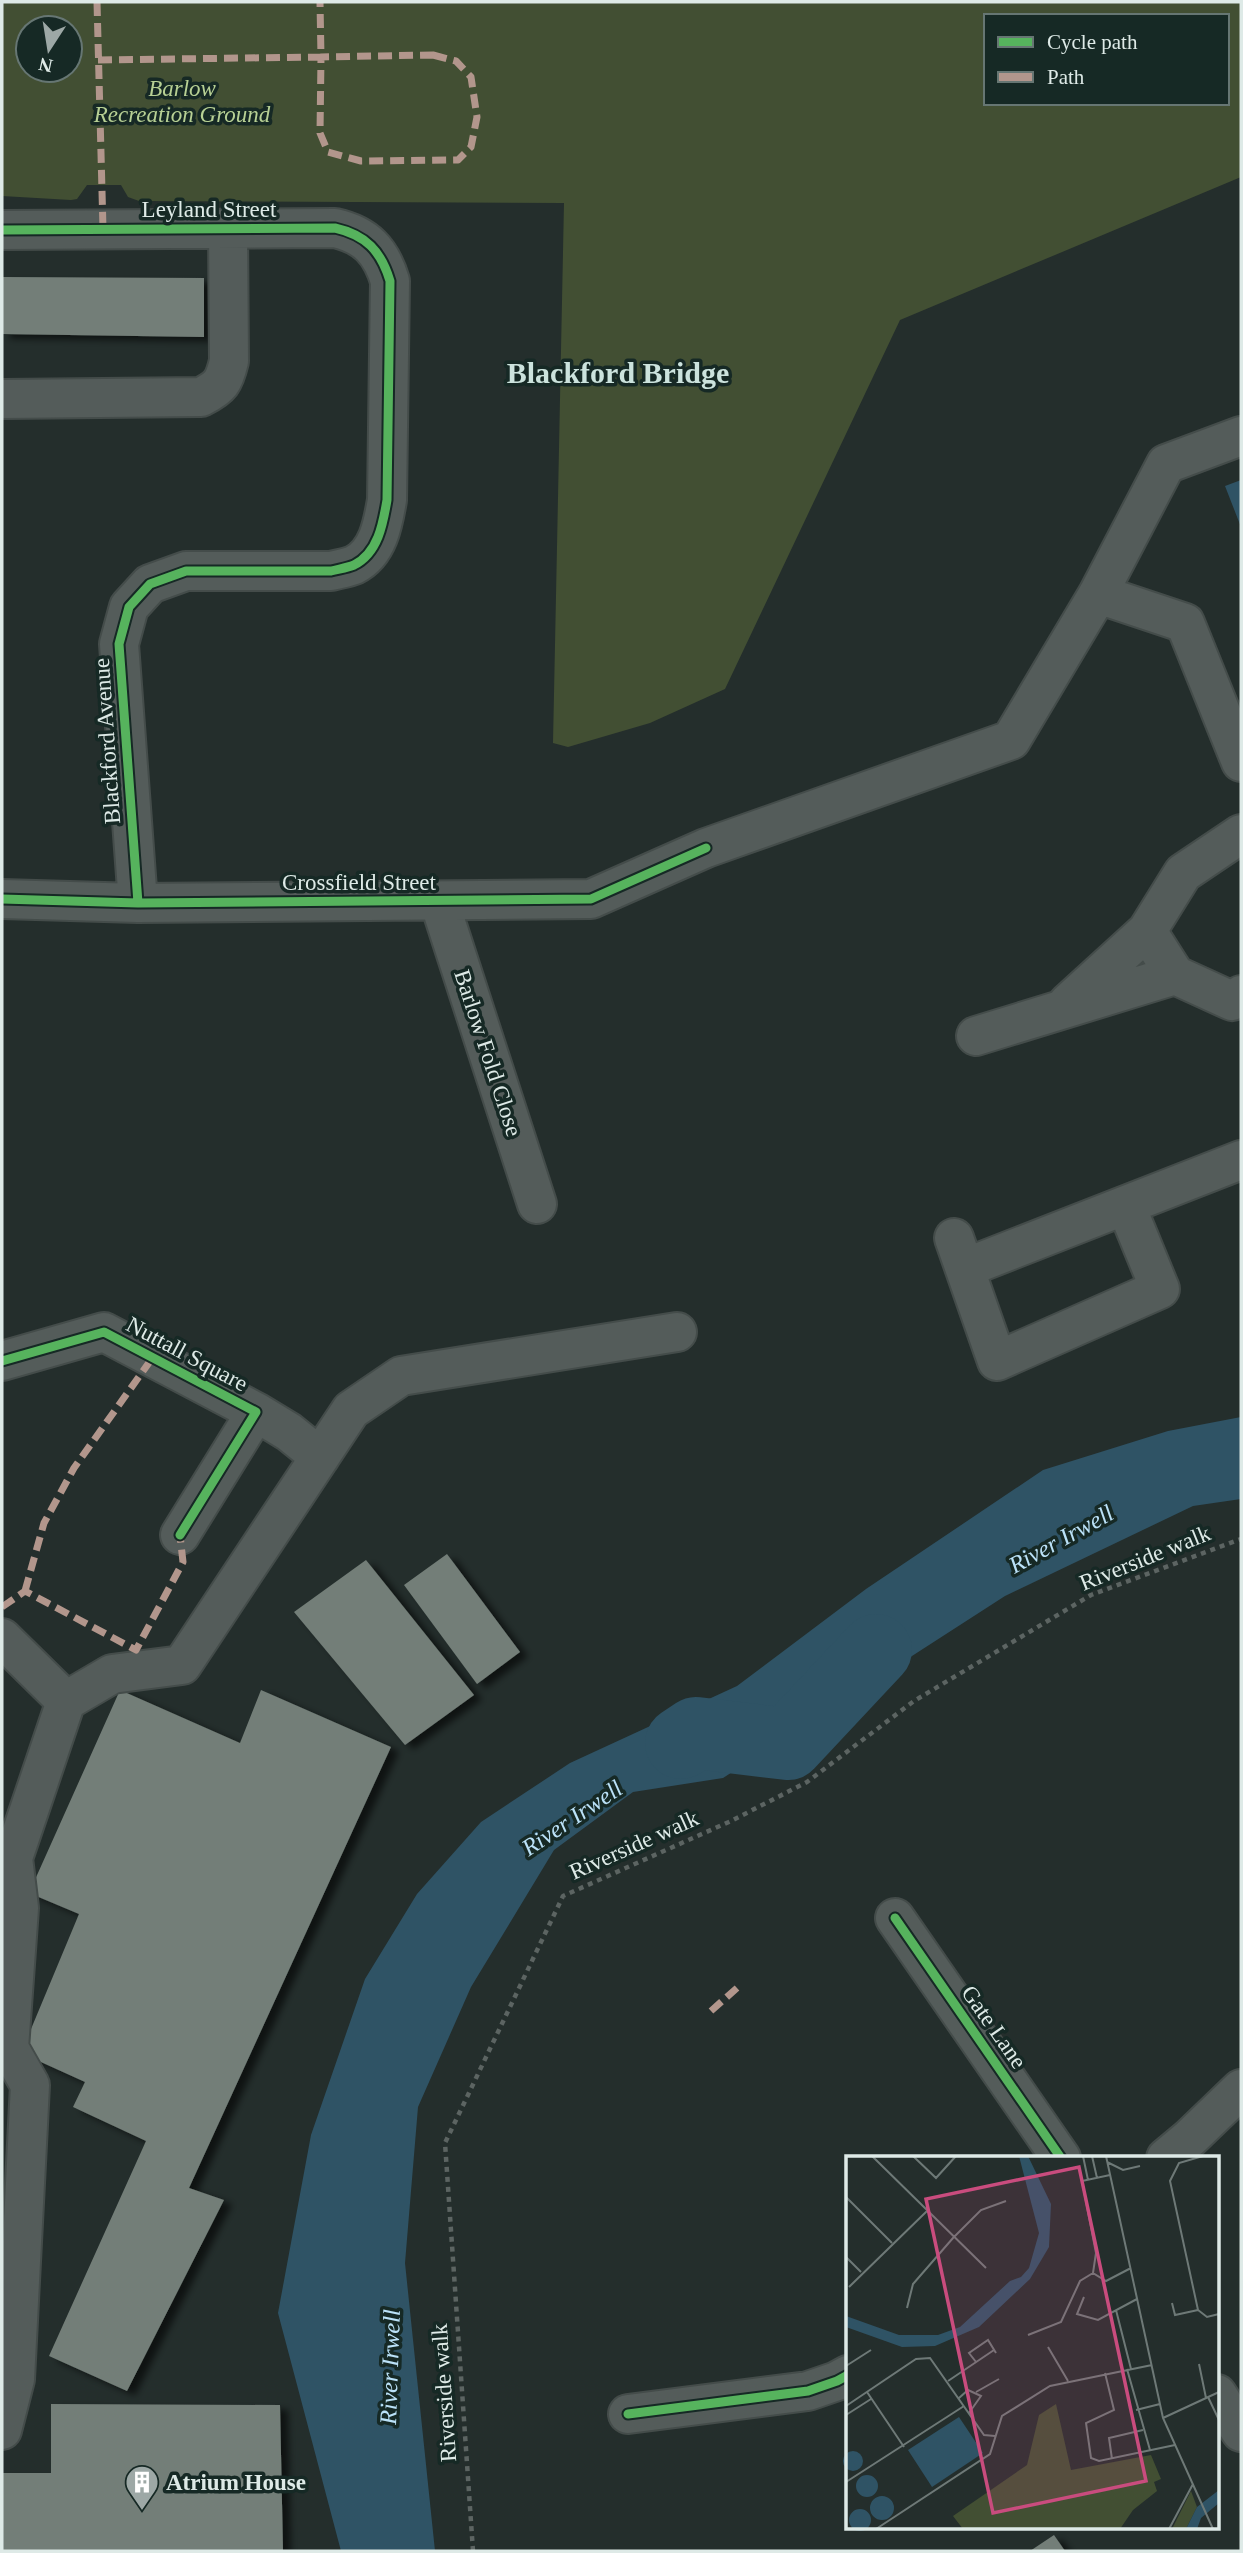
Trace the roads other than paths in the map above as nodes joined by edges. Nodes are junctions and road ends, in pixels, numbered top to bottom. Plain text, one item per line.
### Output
1 (228, 229) junction
2 (2, 230) edge
3 (390, 281) joint
4 (2, 399) edge
5 (1241, 436) edge
6 (1098, 594) junction
7 (1241, 762) edge
8 (1241, 834) edge
9 (2, 899) edge
10 (439, 901) junction
11 (138, 903) junction
12 (1147, 931) junction
13 (1175, 975) junction
14 (1241, 995) edge
15 (1061, 1010) junction
16 (976, 1036) dead end
17 (1241, 1160) edge
18 (537, 1204) dead end
19 (1126, 1206) junction
20 (677, 1332) dead end
21 (2, 1361) edge
22 (256, 1412) junction
23 (320, 1457) junction
24 (180, 1535) dead end
25 (2, 1638) edge
26 (66, 1701) junction
27 (895, 1918) dead end
28 (1241, 2089) edge
29 (1060, 2156) edge
30 (1168, 2156) edge
31 (846, 2376) edge
32 (1218, 2396) edge
33 (628, 2414) dead end
34 (2, 2430) edge
35 (1241, 2432) edge

1 - 2 street, Leyland Street
1 - 3 street, Leyland Street
1 - 4 street
3 - 11 street, Blackford Avenue
5 - 6 street, Crossfield Street
6 - 7 street
6 - 10 street, Crossfield Street
8 - 12 street
9 - 11 street, Crossfield Street
10 - 11 street, Crossfield Street
10 - 18 street, Barlow Fold Close
12 - 13 street
12 - 15 street
13 - 14 street
13 - 15 street
15 - 16 street
17 - 19 street
19 - 19 street
20 - 23 street
21 - 22 street, Nuttall Square
22 - 23 street
22 - 24 street, Nuttall Square
23 - 26 street
25 - 26 street
26 - 34 street
27 - 29 street, Gate Lane
28 - 30 street
31 - 33 street
32 - 35 street

